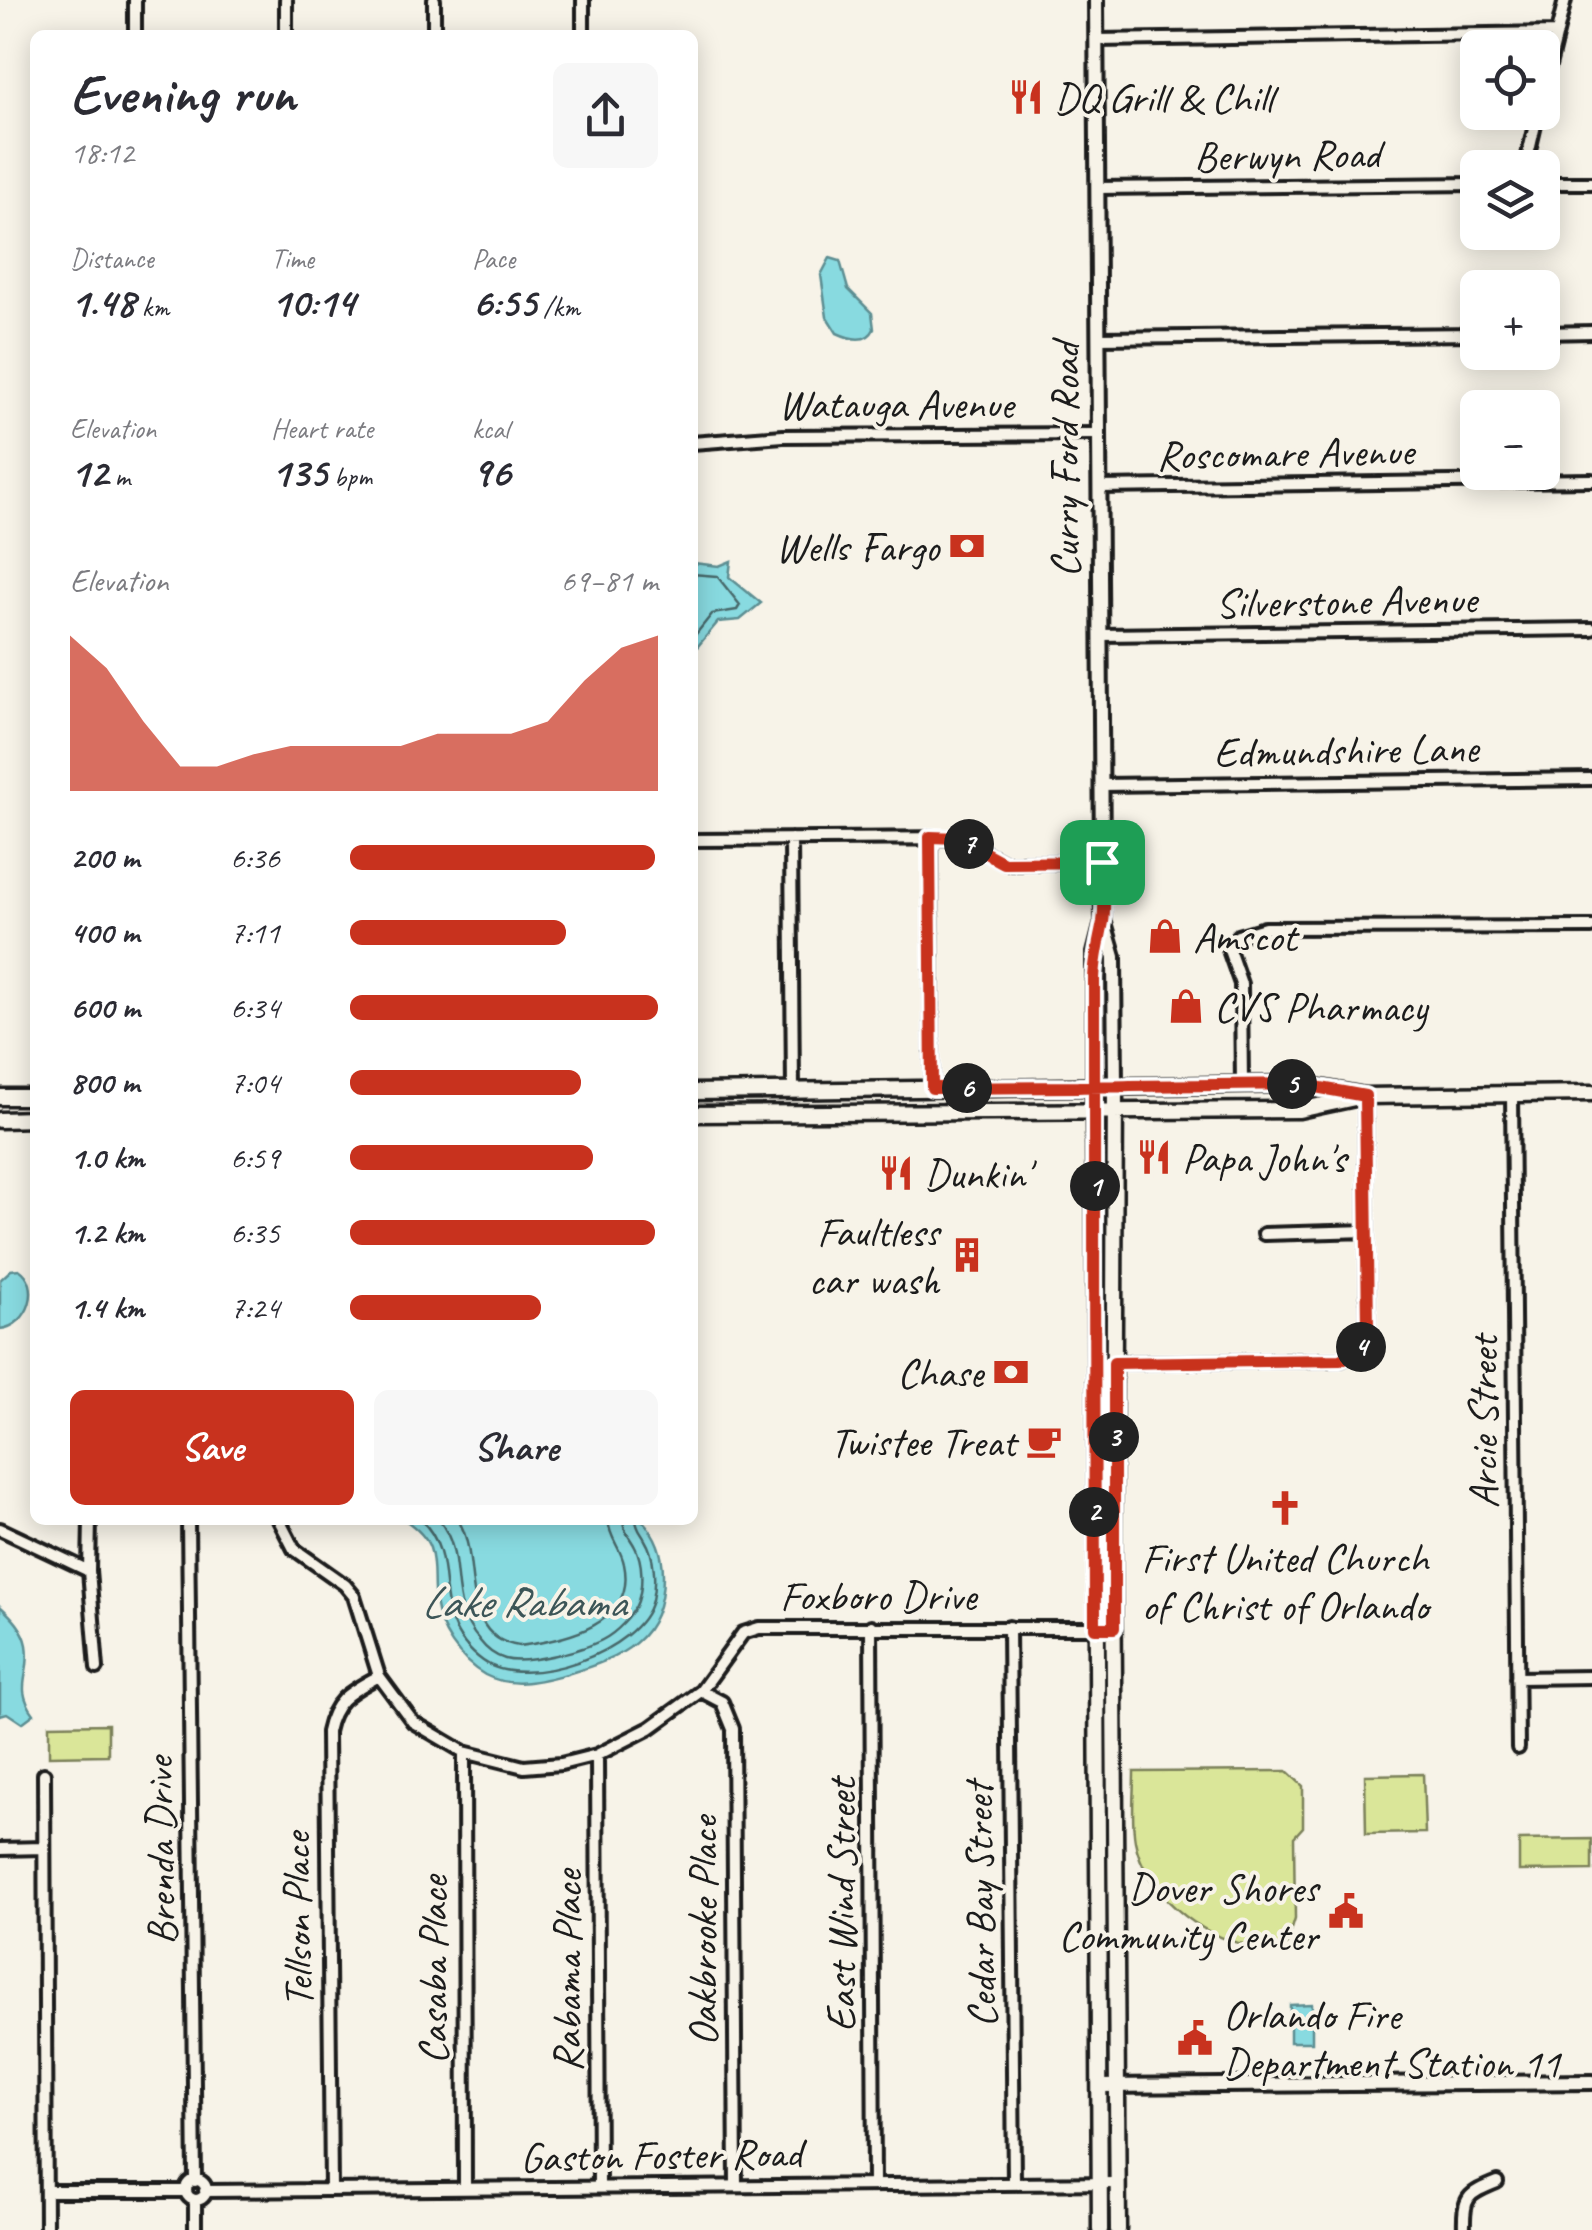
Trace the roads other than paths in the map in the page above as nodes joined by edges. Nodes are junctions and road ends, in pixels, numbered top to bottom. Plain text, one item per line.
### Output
1 (135, 0) edge
2 (286, 0) edge
3 (434, 0) edge
4 (583, 0) edge
5 (1096, 0) edge
6 (1565, 0) edge
7 (135, 30) edge
8 (286, 30) edge
9 (434, 30) edge
10 (583, 30) edge
11 (1558, 30) edge
12 (1460, 34) edge
13 (1096, 40) junction
14 (1592, 183) edge
15 (1460, 184) edge
16 (1560, 184) edge
17 (1097, 188) junction
18 (1592, 332) edge
19 (1560, 333) edge
20 (1460, 334) edge
21 (1098, 338) junction
22 (1099, 434) junction
23 (698, 443) edge
24 (1592, 480) edge
25 (1099, 487) junction
26 (1592, 629) edge
27 (1100, 635) junction
28 (1592, 779) edge
29 (1101, 784) junction
30 (930, 837) junction
31 (791, 838) junction
32 (698, 840) edge
33 (1102, 862) junction
34 (1103, 920) junction
35 (1592, 927) edge
36 (1242, 1084) junction
37 (1094, 1086) junction
38 (1115, 1086) junction
39 (932, 1088) junction
40 (794, 1091) junction
41 (1512, 1094) junction
42 (1592, 1094) edge
43 (698, 1095) edge
44 (1365, 1096) junction
45 (0, 1097) edge
46 (30, 1097) edge
47 (1095, 1112) junction
48 (1115, 1112) junction
49 (698, 1114) edge
50 (30, 1119) edge
51 (0, 1120) edge
52 (1367, 1231) junction
53 (1264, 1234) dead end
54 (1096, 1363) junction
55 (1114, 1363) junction
56 (1095, 1414) junction
57 (1114, 1414) junction
58 (90, 1525) edge
59 (188, 1525) edge
60 (282, 1525) edge
61 (0, 1529) edge
62 (89, 1571) junction
63 (1095, 1602) junction
64 (1114, 1602) junction
65 (871, 1626) junction
66 (1009, 1626) junction
67 (1095, 1628) junction
68 (1114, 1628) junction
69 (98, 1668) dead end
70 (379, 1676) junction
71 (1592, 1677) edge
72 (1517, 1678) junction
73 (701, 1690) junction
74 (1518, 1748) dead end
75 (464, 1752) junction
76 (597, 1754) junction
77 (44, 1774) dead end
78 (44, 1848) junction
79 (0, 1849) edge
80 (1592, 2082) edge
81 (1100, 2086) junction
82 (1118, 2086) junction
83 (195, 2181) junction
84 (1498, 2182) dead end
85 (1014, 2183) junction
86 (1118, 2183) junction
87 (874, 2184) junction
88 (1099, 2184) junction
89 (736, 2185) junction
90 (465, 2188) junction
91 (599, 2188) junction
92 (331, 2189) junction
93 (46, 2190) junction
94 (205, 2191) junction
95 (191, 2195) junction
96 (46, 2230) edge
97 (195, 2230) edge
98 (1100, 2230) edge
99 (1118, 2230) edge
100 (1464, 2230) edge

1 - 7 street
2 - 8 street
3 - 9 street
4 - 10 street
5 - 13 street, Curry Ford Road
6 - 11 street
12 - 13 street
13 - 17 street, Curry Ford Road
14 - 16 street
15 - 17 street, Berwyn Road
17 - 21 street, Curry Ford Road
18 - 19 street
20 - 21 street
21 - 22 street, Curry Ford Road
22 - 23 street, Watauga Avenue
22 - 25 street, Curry Ford Road
24 - 25 street, Roscomare Avenue
25 - 27 street, Curry Ford Road
26 - 27 street, Silverstone Avenue
27 - 29 street, Curry Ford Road
28 - 29 street, Edmundshire Lane
29 - 33 street, Curry Ford Road
30 - 31 street
30 - 33 street
30 - 39 street
31 - 32 street
31 - 40 street
33 - 34 street, Curry Ford Road
34 - 37 street, Curry Ford Road
34 - 38 street, Curry Ford Road
35 - 36 street
36 - 38 main road
36 - 44 main road
37 - 38 main road
37 - 39 main road
37 - 47 main road, Curry Ford Road
38 - 48 main road, Curry Ford Road
39 - 40 main road
40 - 43 main road
41 - 42 main road
41 - 44 main road
41 - 72 street, Arcie Street
44 - 48 main road
44 - 52 street
45 - 46 main road
47 - 48 main road
47 - 49 main road
47 - 54 main road, Curry Ford Road
48 - 55 main road, Curry Ford Road
50 - 51 main road
52 - 53 street
52 - 55 street
54 - 55 street
54 - 56 main road, Curry Ford Road
55 - 57 main road, Curry Ford Road
56 - 57 street
56 - 63 main road, Curry Ford Road
57 - 64 main road, Curry Ford Road
58 - 62 street
59 - 83 street, Brenda Drive
60 - 70 street, Foxboro Drive
61 - 62 street
62 - 69 street
63 - 64 street
63 - 67 main road, Curry Ford Road
64 - 68 main road, Curry Ford Road
65 - 66 street, Foxboro Drive
65 - 73 street, Foxboro Drive
65 - 87 street, East Wind Street
66 - 67 street, Foxboro Drive
66 - 85 street, Cedar Bay Street
67 - 68 street, Foxboro Drive
67 - 81 main road, Curry Ford Road
68 - 82 main road, Curry Ford Road
70 - 75 street, Foxboro Drive
70 - 92 street, Tellson Place
71 - 72 street
72 - 74 street, Arcie Street
73 - 76 street, Foxboro Drive
73 - 89 street, Oakbrooke Place
75 - 76 street, Foxboro Drive
75 - 90 street, Casaba Place
76 - 91 street, Rabama Place
77 - 78 street
78 - 79 street
78 - 93 street
80 - 82 street
81 - 82 street
81 - 88 main road, Curry Ford Road
82 - 86 main road, Curry Ford Road
83 - 94 street
83 - 95 street
84 - 100 street
85 - 87 street, Gaston Foster Road
85 - 88 street, Gaston Foster Road
86 - 88 street, Gaston Foster Road
86 - 99 main road, Curry Ford Road
87 - 89 street, Gaston Foster Road
88 - 98 main road, Curry Ford Road
89 - 91 street, Gaston Foster Road
90 - 91 street, Gaston Foster Road
90 - 92 street, Gaston Foster Road
92 - 94 street, Gaston Foster Road
93 - 95 street
93 - 96 street
94 - 95 street
95 - 97 street

